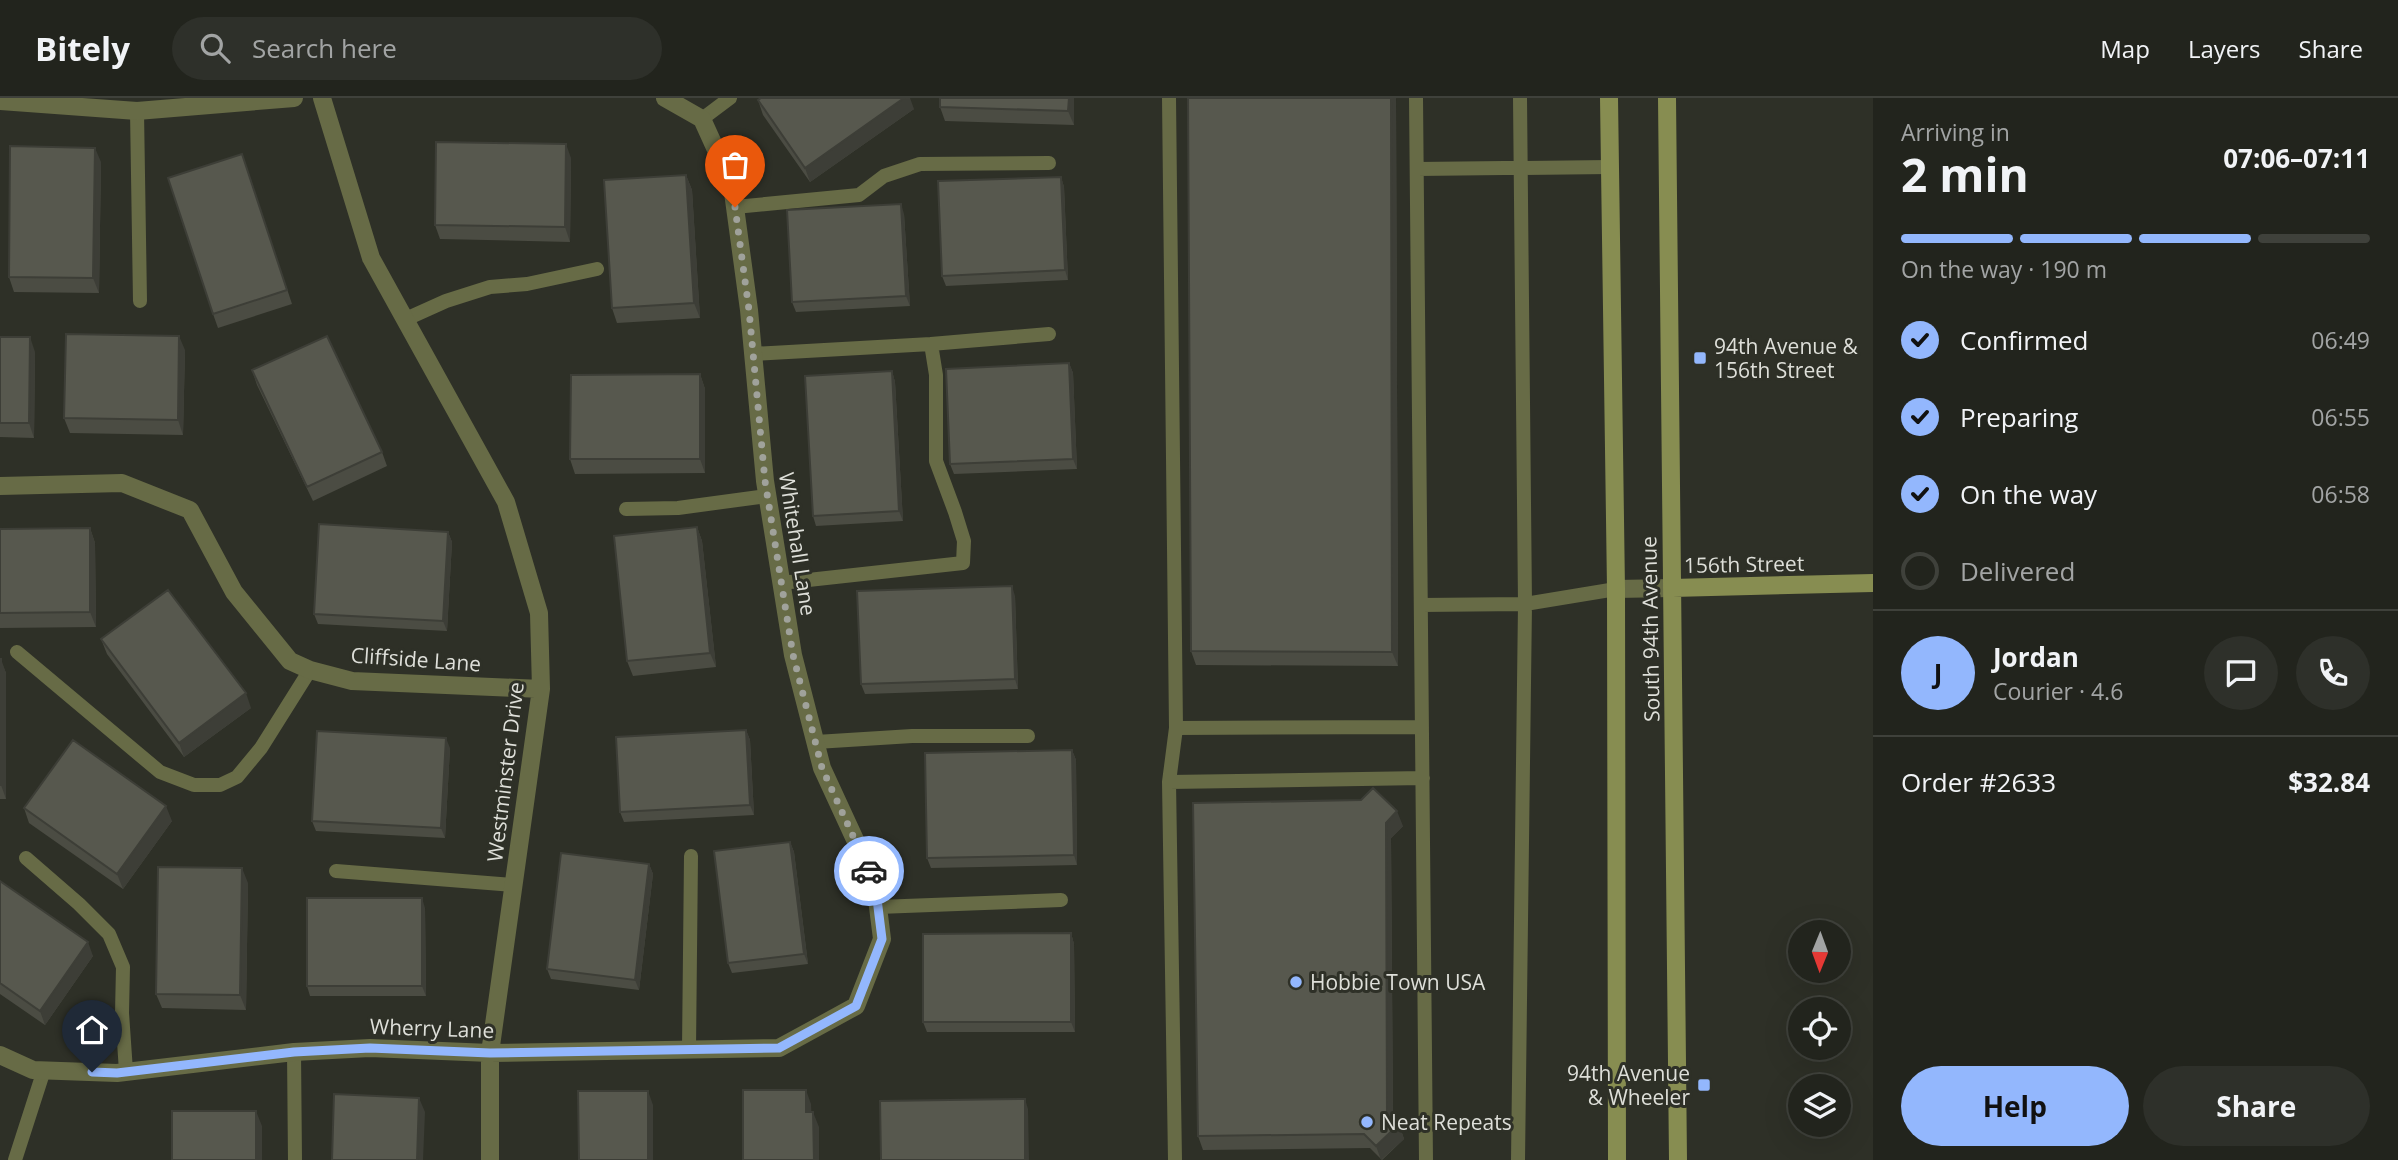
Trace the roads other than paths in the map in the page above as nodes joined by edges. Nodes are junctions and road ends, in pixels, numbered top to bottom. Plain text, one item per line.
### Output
1 (294, 98) edge
2 (322, 98) edge
3 (665, 98) edge
4 (728, 98) edge
5 (1169, 98) edge
6 (1416, 98) edge
7 (1520, 98) edge
8 (1609, 98) edge
9 (1667, 98) edge
10 (0, 101) edge
11 (136, 111) junction
12 (702, 119) junction
13 (1049, 163) dead end
14 (1521, 167) junction
15 (1610, 167) junction
16 (1417, 169) junction
17 (735, 207) junction
18 (597, 269) dead end
19 (140, 302) dead end
20 (405, 318) junction
21 (1049, 334) dead end
22 (932, 344) junction
23 (753, 354) junction
24 (0, 486) edge
25 (767, 496) junction
26 (626, 509) dead end
27 (781, 583) junction
28 (1873, 583) edge
29 (1672, 588) junction
30 (1616, 589) junction
31 (1525, 604) junction
32 (1421, 605) junction
33 (17, 652) dead end
34 (310, 670) junction
35 (541, 689) junction
36 (1422, 727) junction
37 (1176, 728) junction
38 (1028, 736) dead end
39 (816, 742) junction
40 (1423, 778) junction
41 (1169, 782) junction
42 (691, 856) dead end
43 (26, 858) dead end
44 (336, 871) dead end
45 (513, 885) junction
46 (1061, 900) dead end
47 (878, 908) junction
48 (856, 1006) joint
49 (689, 1049) junction
50 (294, 1052) junction
51 (490, 1053) junction
52 (0, 1055) edge
53 (44, 1070) junction
54 (126, 1071) junction
55 (15, 1160) edge
56 (295, 1160) edge
57 (490, 1160) edge
58 (1175, 1160) edge
59 (1426, 1160) edge
60 (1518, 1160) edge
61 (1617, 1160) edge
62 (1678, 1160) edge

1 - 11 street
2 - 20 street, Westminster Drive
3 - 12 street
4 - 12 lane
5 - 37 lane
6 - 16 lane
7 - 14 lane
8 - 15 street, South 94th Avenue
9 - 29 street, South 94th Avenue
10 - 11 street
11 - 19 lane
12 - 17 street, Whitehall Lane
13 - 17 lane
14 - 15 lane
14 - 16 lane
14 - 31 lane
15 - 30 street, South 94th Avenue
16 - 32 lane
17 - 23 street, Whitehall Lane
18 - 20 lane
20 - 35 street, Westminster Drive
21 - 22 lane
22 - 23 lane
22 - 27 lane
23 - 25 street, Whitehall Lane
24 - 34 street, Cliffside Lane
25 - 26 lane
25 - 27 street, Whitehall Lane
27 - 39 street, Whitehall Lane
28 - 29 street, 156th Street
29 - 30 street, 156th Street
29 - 62 street, South 94th Avenue
30 - 31 lane
30 - 61 street, South 94th Avenue
31 - 32 lane
31 - 60 lane
32 - 36 lane
33 - 34 lane
34 - 35 street, Cliffside Lane
35 - 45 street, Westminster Drive
36 - 37 lane
36 - 40 lane
37 - 41 lane
38 - 39 lane
39 - 47 street, Whitehall Lane
40 - 41 lane
40 - 59 lane
41 - 58 lane
42 - 49 lane
43 - 54 lane
44 - 45 lane
45 - 51 street, Westminster Drive
46 - 47 lane
47 - 48 street, Whitehall Lane
48 - 49 street, Wherry Lane
49 - 51 street, Wherry Lane
50 - 51 street, Wherry Lane
50 - 54 street, Wherry Lane
50 - 56 lane
51 - 57 street, Westminster Drive
52 - 53 street, Wherry Lane
53 - 54 street, Wherry Lane
53 - 55 lane

